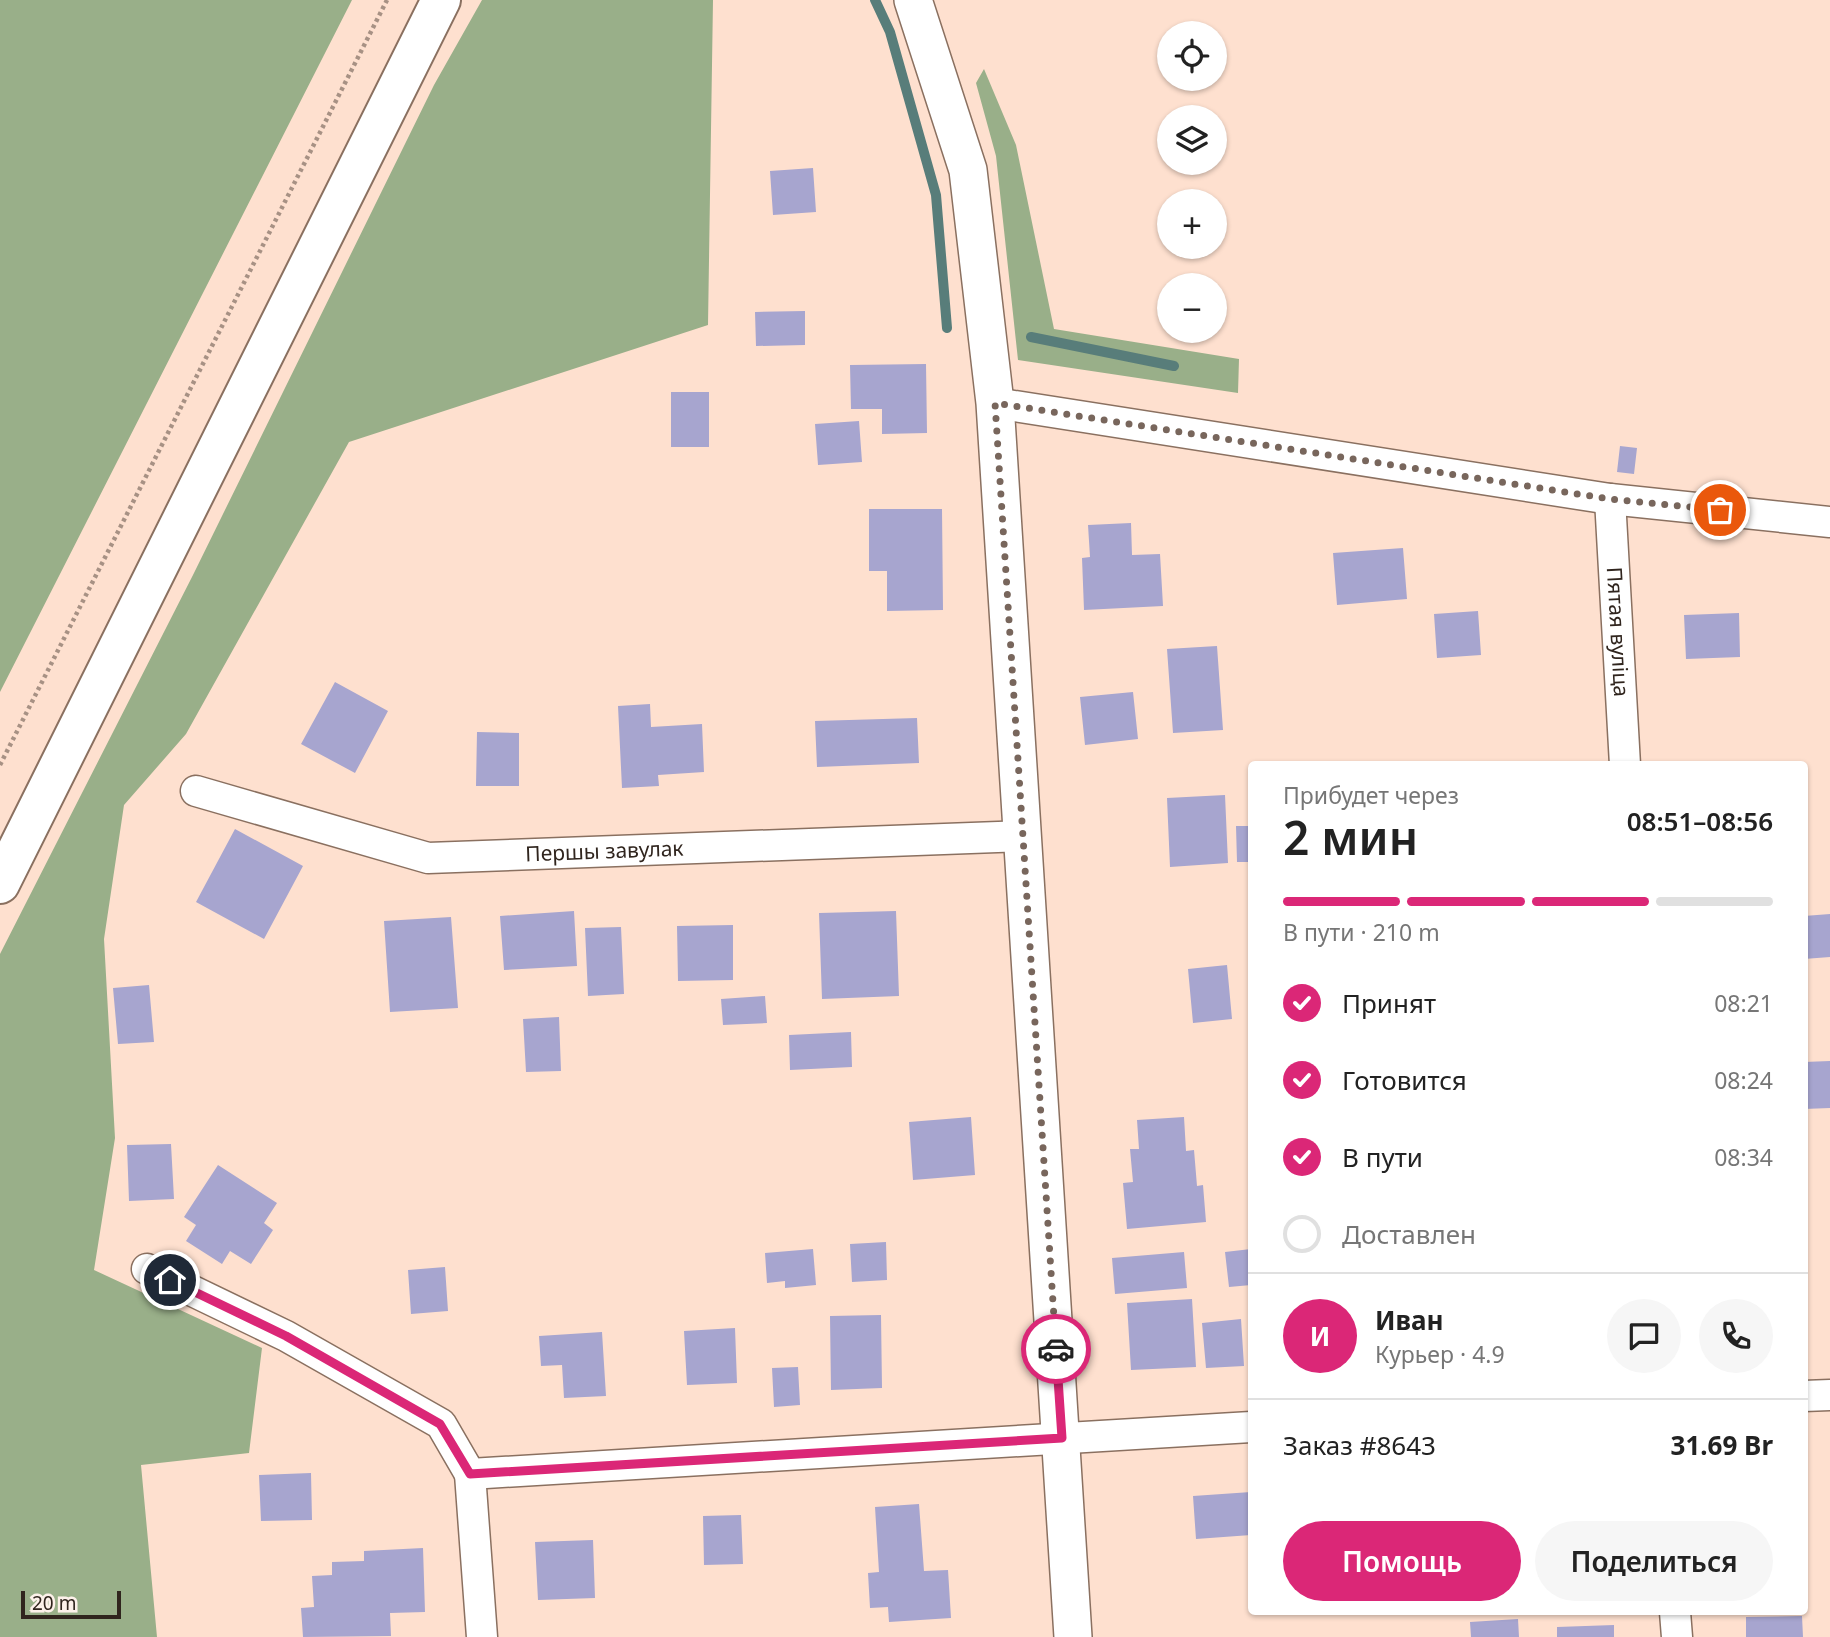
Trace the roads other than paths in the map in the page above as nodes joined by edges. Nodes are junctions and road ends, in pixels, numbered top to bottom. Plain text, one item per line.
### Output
1 (441, 0) edge
2 (913, 0) edge
3 (995, 403) junction
4 (1610, 499) junction
5 (1830, 522) edge
6 (1625, 761) edge
7 (196, 791) dead end
8 (1023, 836) junction
9 (0, 884) edge
10 (147, 1269) dead end
11 (1830, 1395) edge
12 (1808, 1396) edge
13 (1248, 1427) edge
14 (1062, 1438) junction
15 (470, 1474) junction
16 (1675, 1615) edge
17 (482, 1637) edge
18 (1073, 1637) edge
19 (1676, 1637) edge

1 - 9 main road
2 - 3 street
3 - 4 street
3 - 8 street
4 - 5 street
4 - 6 street, Пятая вуліца
7 - 8 street, Першы завулак
8 - 14 street
10 - 15 street
11 - 12 street
13 - 14 street
14 - 15 street
14 - 18 street
15 - 17 street
16 - 19 street

